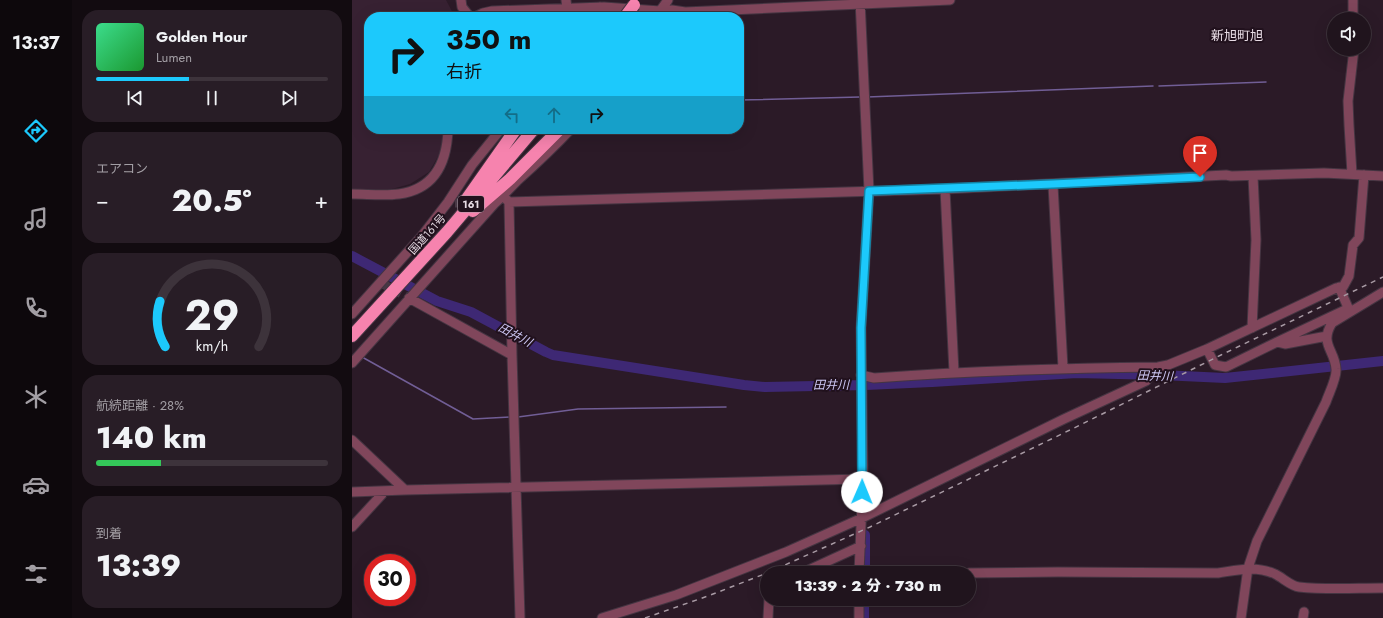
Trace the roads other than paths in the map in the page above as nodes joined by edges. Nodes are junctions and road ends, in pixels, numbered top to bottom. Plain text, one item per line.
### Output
1 (461, 0) edge
2 (668, 0) edge
3 (950, 0) edge
4 (1353, 0) edge
5 (860, 2) edge
6 (636, 3) edge
7 (514, 5) edge
8 (605, 5) edge
9 (567, 8) edge
10 (660, 11) junction
11 (466, 12) edge
12 (488, 12) edge
13 (629, 12) edge
14 (1353, 12) edge
15 (1353, 56) edge
16 (448, 134) edge
17 (497, 134) edge
18 (512, 134) edge
19 (530, 134) edge
20 (555, 134) edge
21 (567, 134) edge
22 (1352, 174) junction
23 (1364, 175) junction
24 (1253, 176) junction
25 (1383, 176) edge
26 (1053, 184) junction
27 (944, 189) junction
28 (869, 191) junction
29 (352, 194) edge
30 (506, 199) junction
31 (447, 232) junction
32 (1339, 287) junction
33 (1383, 292) edge
34 (410, 297) junction
35 (1350, 312) junction
36 (352, 314) edge
37 (1252, 328) junction
38 (352, 336) edge
39 (1327, 336) junction
40 (1277, 342) junction
41 (1207, 349) junction
42 (512, 354) junction
43 (356, 358) edge
44 (1063, 368) junction
45 (1156, 369) junction
46 (954, 372) junction
47 (861, 375) junction
48 (352, 440) edge
49 (863, 479) junction
50 (517, 488) junction
51 (405, 490) junction
52 (385, 491) junction
53 (352, 492) edge
54 (862, 518) junction
55 (352, 526) edge
56 (861, 546) junction
57 (817, 566) edge
58 (860, 566) edge
59 (1248, 568) junction
60 (976, 573) edge
61 (1383, 588) edge
62 (769, 606) edge
63 (859, 606) edge
64 (520, 618) edge
65 (602, 618) edge
66 (768, 618) edge
67 (859, 618) edge
68 (1241, 618) edge

1 - 11 street
2 - 10 street
3 - 5 street
4 - 14 street
5 - 10 street
5 - 28 street
6 - 13 highway, bridge
7 - 9 street
7 - 12 street
8 - 9 street
8 - 10 street
15 - 22 street
16 - 29 street
17 - 36 street
18 - 31 highway
19 - 31 highway, 国道161号 / 161
20 - 31 highway
21 - 30 street
22 - 23 street
22 - 24 street
23 - 25 street
23 - 32 street
24 - 26 street
24 - 37 street
26 - 27 street
26 - 44 street
27 - 28 street
27 - 46 street
28 - 30 street
28 - 47 street
30 - 34 street
30 - 42 street
31 - 38 highway, 国道161号 / 161
32 - 35 street
32 - 37 street
33 - 35 street
34 - 42 street
34 - 43 street
35 - 39 street
35 - 40 street
37 - 41 street
39 - 40 street
39 - 59 street
40 - 41 street
41 - 45 street
42 - 50 street
44 - 45 street
44 - 46 street
45 - 54 street
46 - 47 street
47 - 49 street
48 - 51 street
49 - 50 street
49 - 54 street
50 - 51 street
50 - 64 street
51 - 52 street
52 - 53 street
52 - 55 street
54 - 56 street
54 - 65 street
56 - 57 street
56 - 58 street
59 - 60 street
59 - 61 street
59 - 68 street
62 - 66 street
63 - 67 street

